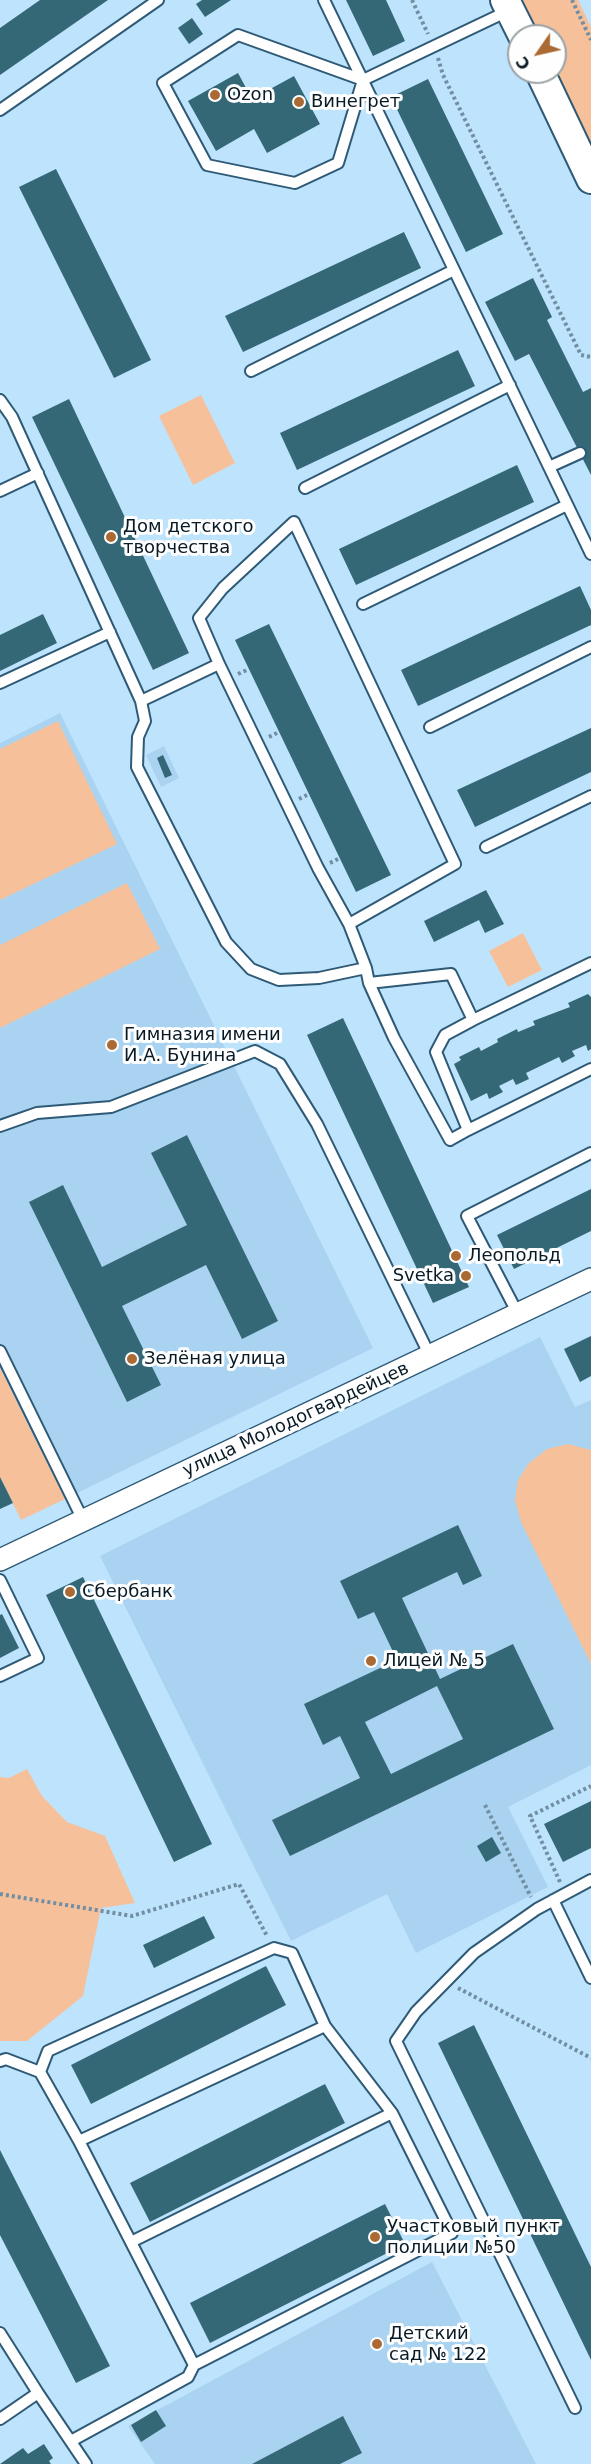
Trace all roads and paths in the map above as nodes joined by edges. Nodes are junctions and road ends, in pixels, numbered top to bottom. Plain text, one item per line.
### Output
1 (158, 0) edge
2 (324, 0) edge
3 (412, 0) edge
4 (572, 0) edge
5 (508, 5) edge
6 (517, 24) edge
7 (591, 40) edge
8 (434, 46) junction
9 (363, 80) junction
10 (546, 84) edge
11 (0, 110) edge
12 (591, 179) edge
13 (454, 270) junction
14 (591, 357) edge
15 (251, 371) dead end
16 (510, 385) junction
17 (0, 402) edge
18 (579, 453) dead end
19 (549, 466) junction
20 (38, 472) junction
21 (304, 488) dead end
22 (0, 491) edge
23 (567, 505) junction
24 (591, 554) edge
25 (363, 604) dead end
26 (110, 632) junction
27 (591, 647) edge
28 (219, 664) junction
29 (0, 683) edge
30 (141, 701) junction
31 (430, 726) dead end
32 (591, 796) edge
33 (486, 847) dead end
34 (349, 924) junction
35 (591, 963) edge
36 (366, 969) junction
37 (369, 983) junction
38 (473, 1020) junction
39 (591, 1069) edge
40 (0, 1126) edge
41 (468, 1130) junction
42 (591, 1153) edge
43 (591, 1279) edge
44 (518, 1314) junction
45 (0, 1351) edge
46 (430, 1356) junction
47 (83, 1520) junction
48 (0, 1560) edge
49 (0, 1580) edge
50 (0, 1676) edge
51 (591, 1786) edge
52 (486, 1805) dead end
53 (591, 1880) edge
54 (0, 1893) edge
55 (565, 1893) junction
56 (553, 1900) junction
57 (537, 1908) junction
58 (274, 1947) junction
59 (591, 1978) edge
60 (445, 1981) junction
61 (326, 2026) junction
62 (591, 2058) edge
63 (0, 2061) edge
64 (40, 2072) junction
65 (392, 2113) junction
66 (79, 2141) junction
67 (131, 2242) junction
68 (0, 2333) edge
69 (194, 2365) junction
70 (38, 2393) junction
71 (575, 2408) dead end
72 (0, 2418) edge
73 (71, 2441) junction
74 (86, 2464) edge

1 - 11 lane
2 - 9 lane
3 - 8 path
4 - 7 path
5 - 6 street
5 - 8 lane
8 - 9 lane
8 - 14 path
9 - 9 lane
9 - 13 lane
10 - 12 street
13 - 15 lane
13 - 16 lane
16 - 19 lane
16 - 21 lane
17 - 20 lane
18 - 19 lane
19 - 23 lane
20 - 22 lane
20 - 26 lane
23 - 24 lane
23 - 25 lane
26 - 29 lane
26 - 30 lane
27 - 31 lane
28 - 30 lane
28 - 34 lane
28 - 34 lane
30 - 36 lane
32 - 33 lane
34 - 36 lane
35 - 38 lane
36 - 37 lane
37 - 38 lane
37 - 41 lane
38 - 41 lane
39 - 41 lane
40 - 46 lane
42 - 44 lane
43 - 44 street, улица Молодогвардейцев
44 - 46 street, улица Молодогвардейцев
45 - 47 lane
46 - 47 street, улица Молодогвардейцев
47 - 48 street, улица Молодогвардейцев
49 - 50 lane
51 - 55 path
52 - 57 path
53 - 55 lane
54 - 58 path
55 - 56 lane
56 - 57 lane
56 - 59 lane
57 - 60 lane
58 - 61 lane
58 - 64 lane
60 - 62 path
60 - 71 lane
61 - 65 lane
61 - 66 lane
63 - 64 lane
64 - 66 lane
65 - 67 lane
65 - 69 lane
66 - 67 lane
67 - 69 lane
68 - 70 lane
69 - 73 lane
70 - 72 lane
70 - 73 lane
73 - 74 lane

